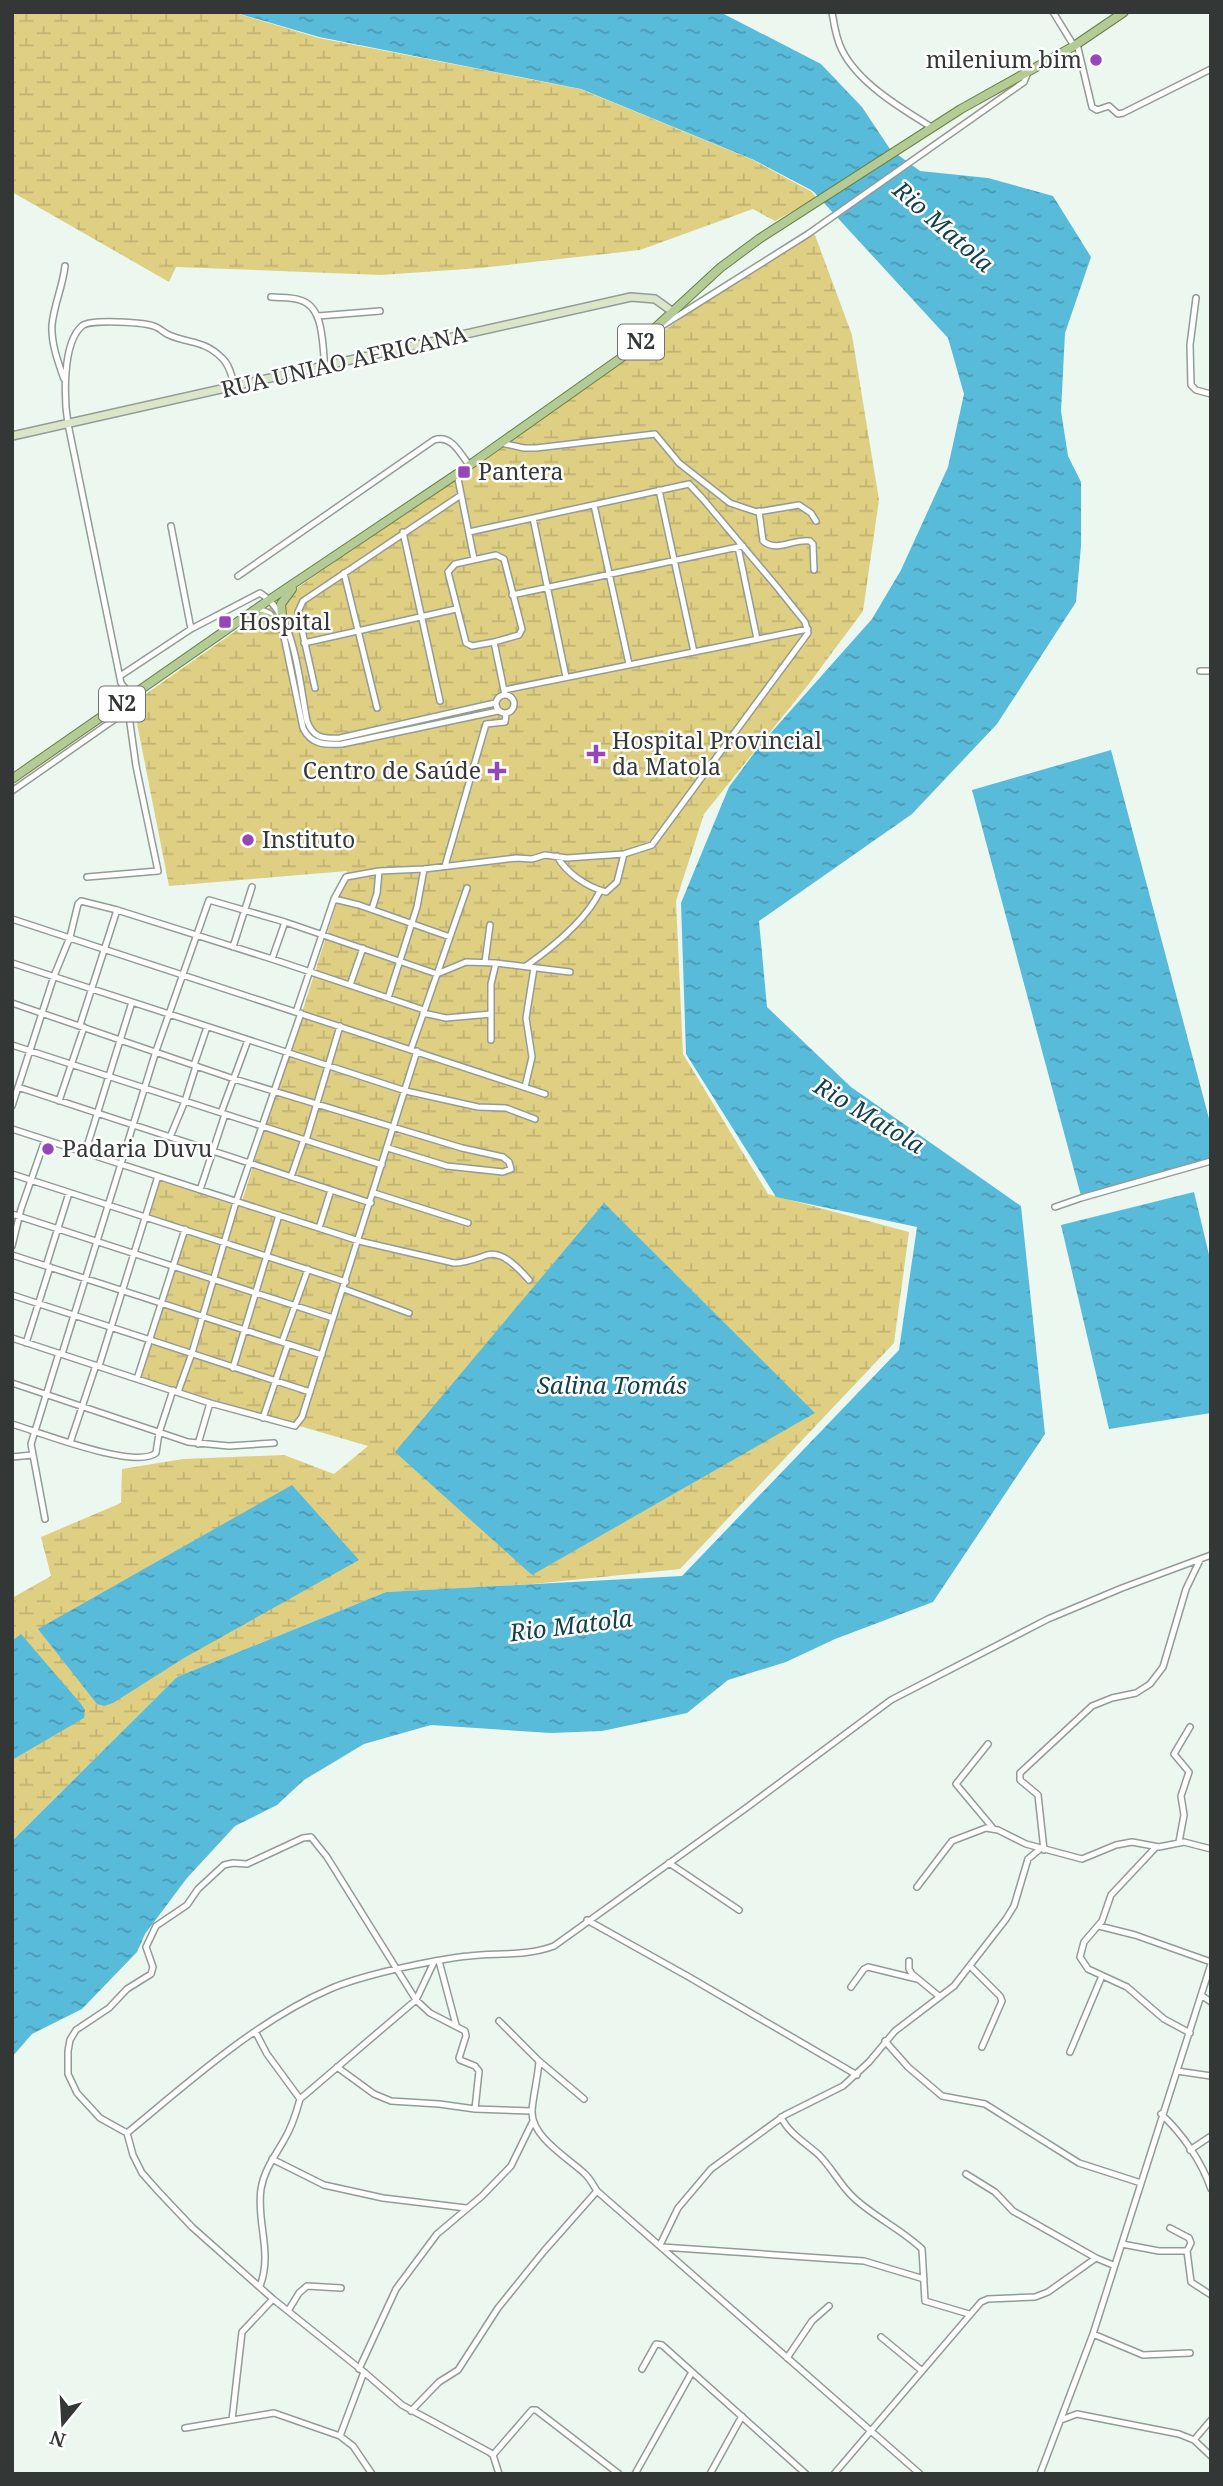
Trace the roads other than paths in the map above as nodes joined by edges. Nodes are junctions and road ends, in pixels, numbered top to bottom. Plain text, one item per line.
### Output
1 (832, 12) edge
2 (1053, 12) edge
3 (1125, 12) edge
4 (1075, 45) junction
5 (1211, 69) edge
6 (1028, 72) junction
7 (933, 128) junction
8 (65, 265) dead end
9 (271, 297) dead end
10 (1196, 298) dead end
11 (380, 311) dead end
12 (673, 312) junction
13 (318, 316) junction
14 (653, 331) junction
15 (325, 367) junction
16 (65, 382) junction
17 (235, 387) junction
18 (1211, 394) edge
19 (68, 424) junction
20 (12, 436) edge
21 (500, 443) junction
22 (470, 465) junction
23 (457, 474) junction
24 (659, 490) junction
25 (461, 495) junction
26 (594, 505) junction
27 (759, 512) junction
28 (533, 518) junction
29 (816, 521) dead end
30 (171, 526) dead end
31 (403, 532) junction
32 (469, 532) junction
33 (740, 547) junction
34 (474, 559) junction
35 (674, 561) junction
36 (814, 570) dead end
37 (344, 573) junction
38 (609, 575) junction
39 (237, 576) dead end
40 (298, 581) junction
41 (548, 588) junction
42 (512, 595) junction
43 (269, 600) junction
44 (258, 608) junction
45 (456, 609) junction
46 (421, 617) junction
47 (279, 618) junction
48 (240, 621) junction
49 (191, 629) junction
50 (808, 629) junction
51 (357, 631) junction
52 (757, 639) junction
53 (494, 642) junction
54 (304, 643) junction
55 (694, 652) junction
56 (629, 664) junction
57 (1199, 671) dead end
58 (1211, 671) edge
59 (120, 676) junction
60 (566, 677) junction
61 (315, 688) dead end
62 (505, 693) junction
63 (132, 697) junction
64 (440, 701) dead end
65 (495, 703) junction
66 (126, 706) junction
67 (377, 708) dead end
68 (498, 711) junction
69 (506, 714) junction
70 (12, 779) edge
71 (12, 791) edge
72 (624, 854) junction
73 (557, 856) junction
74 (445, 866) junction
75 (425, 869) junction
76 (379, 871) junction
77 (87, 877) dead end
78 (251, 887) dead end
79 (467, 888) dead end
80 (600, 891) junction
81 (334, 899) junction
82 (372, 909) junction
83 (117, 910) junction
84 (244, 910) junction
85 (12, 919) edge
86 (285, 922) junction
87 (412, 924) junction
88 (490, 925) dead end
89 (196, 935) junction
90 (323, 935) junction
91 (70, 937) junction
92 (450, 937) junction
93 (233, 947) junction
94 (363, 948) junction
95 (105, 949) junction
96 (272, 959) junction
97 (400, 961) junction
98 (485, 962) junction
99 (12, 963) edge
100 (496, 963) junction
101 (526, 965) junction
102 (534, 968) junction
103 (570, 972) dead end
104 (310, 973) junction
105 (183, 974) junction
106 (436, 974) junction
107 (54, 976) junction
108 (351, 985) junction
109 (92, 989) junction
110 (388, 998) junction
111 (132, 1002) junction
112 (12, 1003) edge
113 (423, 1011) junction
114 (298, 1012) junction
115 (42, 1013) junction
116 (168, 1014) junction
117 (491, 1014) junction
118 (82, 1026) junction
119 (340, 1026) junction
120 (207, 1027) junction
121 (119, 1039) junction
122 (248, 1040) junction
123 (491, 1040) dead end
124 (12, 1045) edge
125 (414, 1050) junction
126 (30, 1051) junction
127 (156, 1051) junction
128 (287, 1053) junction
129 (71, 1064) junction
130 (195, 1065) junction
131 (327, 1065) junction
132 (108, 1075) junction
133 (234, 1079) junction
134 (15, 1086) edge
135 (525, 1087) junction
136 (144, 1088) junction
137 (275, 1091) junction
138 (406, 1091) junction
139 (545, 1094) dead end
140 (59, 1101) junction
141 (185, 1101) junction
142 (316, 1104) junction
143 (12, 1106) edge
144 (96, 1114) junction
145 (223, 1114) junction
146 (535, 1119) dead end
147 (133, 1126) junction
148 (263, 1126) junction
149 (395, 1128) junction
150 (12, 1129) edge
151 (170, 1137) junction
152 (45, 1140) junction
153 (305, 1140) junction
154 (388, 1148) junction
155 (212, 1151) junction
156 (85, 1153) junction
157 (1211, 1161) edge
158 (121, 1164) junction
159 (250, 1164) junction
160 (382, 1165) junction
161 (12, 1174) edge
162 (158, 1176) junction
163 (291, 1177) junction
164 (31, 1180) junction
165 (200, 1190) junction
166 (331, 1190) junction
167 (69, 1193) junction
168 (374, 1193) junction
169 (236, 1202) junction
170 (371, 1203) junction
171 (108, 1205) junction
172 (1055, 1207) dead end
173 (12, 1214) edge
174 (279, 1215) junction
175 (20, 1216) junction
176 (146, 1216) junction
177 (468, 1223) dead end
178 (58, 1228) junction
179 (319, 1228) junction
180 (185, 1229) junction
181 (98, 1241) junction
182 (359, 1241) junction
183 (225, 1242) junction
184 (12, 1245) edge
185 (134, 1254) junction
186 (12, 1255) edge
187 (267, 1256) junction
188 (173, 1266) junction
189 (48, 1267) junction
190 (308, 1269) junction
191 (87, 1278) junction
192 (213, 1280) junction
193 (529, 1280) dead end
194 (345, 1286) junction
195 (123, 1291) junction
196 (256, 1293) junction
197 (12, 1295) edge
198 (162, 1303) junction
199 (38, 1304) junction
200 (295, 1305) junction
201 (409, 1313) dead end
202 (75, 1316) junction
203 (202, 1316) junction
204 (333, 1318) junction
205 (112, 1328) junction
206 (244, 1330) junction
207 (12, 1338) edge
208 (151, 1341) junction
209 (26, 1343) junction
210 (285, 1343) junction
211 (192, 1353) junction
212 (60, 1354) junction
213 (322, 1355) junction
214 (98, 1366) junction
215 (233, 1368) junction
216 (137, 1379) junction
217 (276, 1381) junction
218 (12, 1383) edge
219 (175, 1391) junction
220 (310, 1392) junction
221 (45, 1395) junction
222 (210, 1403) junction
223 (82, 1407) junction
224 (263, 1418) junction
225 (12, 1424) edge
226 (33, 1430) junction
227 (159, 1433) junction
228 (70, 1443) junction
229 (274, 1443) dead end
230 (198, 1444) junction
231 (32, 1455) junction
232 (12, 1457) edge
233 (45, 1519) dead end
234 (1211, 1555) edge
235 (1200, 1560) junction
236 (1190, 1727) dead end
237 (988, 1744) dead end
238 (992, 1827) junction
239 (1180, 1842) junction
240 (1156, 1847) junction
241 (1042, 1849) junction
242 (1211, 1849) edge
243 (669, 1863) junction
244 (917, 1888) dead end
245 (739, 1910) dead end
246 (587, 1920) junction
247 (1099, 1926) junction
248 (909, 1961) dead end
249 (436, 1962) junction
250 (1211, 1963) edge
251 (971, 1966) junction
252 (396, 1969) junction
253 (1102, 1976) junction
254 (917, 1979) junction
255 (851, 1987) dead end
256 (1201, 1995) junction
257 (940, 1997) junction
258 (416, 2000) junction
259 (1211, 2002) edge
260 (499, 2021) dead end
261 (456, 2025) junction
262 (256, 2033) junction
263 (1190, 2033) junction
264 (885, 2041) junction
265 (982, 2047) dead end
266 (1070, 2052) dead end
267 (539, 2061) junction
268 (337, 2067) junction
269 (1177, 2071) junction
270 (857, 2075) junction
271 (1211, 2076) edge
272 (300, 2099) junction
273 (584, 2099) dead end
274 (475, 2109) junction
275 (532, 2111) junction
276 (1161, 2114) junction
277 (781, 2117) junction
278 (533, 2121) junction
279 (127, 2133) junction
280 (1211, 2136) edge
281 (1190, 2150) junction
282 (272, 2159) junction
283 (965, 2174) dead end
284 (1140, 2183) junction
285 (1210, 2187) edge
286 (597, 2191) junction
287 (466, 2208) junction
288 (1170, 2228) dead end
289 (1122, 2244) junction
290 (661, 2246) junction
291 (1186, 2251) junction
292 (1096, 2258) junction
293 (1113, 2265) junction
294 (923, 2279) junction
295 (260, 2286) junction
296 (341, 2288) dead end
297 (1211, 2295) edge
298 (273, 2299) junction
299 (829, 2306) dead end
300 (288, 2311) junction
301 (969, 2314) junction
302 (1093, 2334) junction
303 (881, 2337) dead end
304 (1190, 2353) dead end
305 (787, 2358) junction
306 (642, 2369) dead end
307 (921, 2370) junction
308 (362, 2371) junction
309 (692, 2372) junction
310 (1068, 2399) junction
311 (411, 2412) junction
312 (1077, 2414) junction
313 (742, 2416) junction
314 (232, 2420) junction
315 (1061, 2420) junction
316 (1211, 2420) edge
317 (185, 2428) dead end
318 (869, 2431) junction
319 (340, 2436) junction
320 (1194, 2440) junction
321 (493, 2455) junction
322 (1211, 2456) edge
323 (372, 2474) edge
324 (499, 2474) edge
325 (619, 2474) edge
326 (635, 2474) edge
327 (710, 2474) edge
328 (806, 2474) edge
329 (834, 2474) edge
330 (920, 2474) edge
331 (1040, 2474) edge

1 - 7 street
2 - 4 street
3 - 4 main road, N2
4 - 5 street
4 - 6 main road, N2
6 - 7 main road, N2
6 - 14 street
7 - 12 main road, N2
8 - 16 street
9 - 13 street
10 - 18 street
11 - 13 street
12 - 14 main road, N2
12 - 15 main road, RUA UNIAO AFRICANA
13 - 15 street
14 - 21 main road, N2
15 - 17 main road, RUA UNIAO AFRICANA
16 - 17 street
16 - 19 street
17 - 19 main road, RUA UNIAO AFRICANA
19 - 20 main road, RUA UNIAO AFRICANA
19 - 59 street
21 - 22 main road, N2
21 - 27 street
22 - 23 main road, N2
22 - 39 street
23 - 25 street
23 - 40 main road, N2
24 - 26 street
24 - 33 street
24 - 35 street
25 - 31 street
25 - 32 street
26 - 28 street
26 - 38 street
27 - 29 street
27 - 36 street
28 - 32 street
28 - 41 street
30 - 49 street
31 - 37 street
31 - 46 street
32 - 34 street
33 - 35 street
33 - 50 street
33 - 52 street
34 - 42 street
34 - 45 street
35 - 38 street
35 - 55 street
37 - 51 street
37 - 54 street
38 - 41 street
38 - 56 street
40 - 43 main road, N2
40 - 47 main road
41 - 42 street
41 - 60 street
42 - 53 street
43 - 44 main road, N2
43 - 47 street
43 - 49 street
44 - 47 street
44 - 48 main road, N2
45 - 46 street
45 - 53 street
46 - 51 street
46 - 64 street
47 - 48 main road
47 - 65 street
47 - 68 street
48 - 63 main road, N2
49 - 59 street
50 - 52 street
50 - 72 street
51 - 54 street
51 - 67 street
52 - 55 street
53 - 62 street
54 - 61 street
55 - 56 street
56 - 60 street
57 - 58 street
59 - 63 street
60 - 62 street
62 - 65 street
62 - 69 street
63 - 66 main road, N2
65 - 68 street
66 - 70 main road, N2
66 - 71 street
66 - 77 street
68 - 69 street
69 - 74 street
72 - 73 street
72 - 80 street
73 - 74 street
73 - 80 street
74 - 75 street
75 - 76 street
75 - 87 street
76 - 81 street
76 - 82 street
78 - 84 street
79 - 92 street
80 - 101 street
81 - 82 street
81 - 90 street
82 - 87 street
83 - 89 street
83 - 91 street
83 - 95 street
84 - 86 street
84 - 89 street
84 - 93 street
85 - 91 street
86 - 90 street
86 - 96 street
87 - 92 street
87 - 97 street
88 - 98 street
89 - 93 street
89 - 105 street
90 - 94 street
90 - 104 street
91 - 95 street
91 - 107 street
92 - 106 street
93 - 96 street
94 - 97 street
94 - 108 street
95 - 105 street
95 - 109 street
96 - 104 street
97 - 106 street
97 - 110 street
98 - 100 street
98 - 106 street
99 - 107 street
100 - 101 street
100 - 117 street
101 - 102 street
102 - 103 street
102 - 135 street
104 - 108 street
104 - 114 street
105 - 114 street
105 - 116 street
106 - 113 street
107 - 109 street
107 - 115 street
108 - 110 street
109 - 111 street
109 - 118 street
110 - 113 street
111 - 116 street
111 - 121 street
112 - 115 street
113 - 117 street
113 - 125 street
114 - 119 street
114 - 128 street
115 - 118 street
115 - 126 street
116 - 120 street
116 - 127 street
117 - 123 street
118 - 121 street
118 - 129 street
119 - 125 street
119 - 131 street
120 - 122 street
120 - 130 street
121 - 127 street
121 - 132 street
122 - 128 street
122 - 133 street
124 - 126 street
125 - 135 street
125 - 138 street
126 - 129 street
126 - 134 street
127 - 130 street
127 - 136 street
128 - 131 street
128 - 137 street
129 - 132 street
129 - 140 street
130 - 133 street
130 - 141 street
131 - 138 street
131 - 142 street
132 - 136 street
132 - 144 street
133 - 137 street
133 - 145 street
134 - 140 street
134 - 143 street
135 - 139 street
136 - 141 street
136 - 147 street
137 - 142 street
137 - 148 street
138 - 146 street
138 - 149 street
140 - 144 street
141 - 145 street
141 - 151 street
142 - 149 street
142 - 153 street
144 - 147 street
144 - 156 street
145 - 148 street
145 - 155 street
147 - 151 street
147 - 158 street
148 - 153 street
148 - 159 street
149 - 154 street
149 - 154 street
150 - 152 street
151 - 155 street
152 - 156 street
152 - 164 street
153 - 160 street
153 - 163 street
154 - 160 street
155 - 159 street
155 - 165 street
156 - 158 street
157 - 172 street
158 - 162 street
158 - 171 street
159 - 163 street
159 - 169 street
160 - 168 street
161 - 164 street
162 - 165 street
162 - 176 street
163 - 166 street
164 - 167 street
164 - 175 street
165 - 169 street
166 - 170 street
166 - 179 street
167 - 171 street
167 - 178 street
168 - 170 street
168 - 177 street
169 - 174 street
169 - 183 street
170 - 182 street
171 - 176 street
171 - 181 street
173 - 175 street
174 - 179 street
174 - 187 street
175 - 178 street
175 - 184 street
176 - 180 street
176 - 185 street
178 - 181 street
178 - 189 street
179 - 182 street
180 - 183 street
180 - 188 street
181 - 185 street
181 - 191 street
182 - 193 street
182 - 194 street
183 - 187 street
183 - 192 street
185 - 188 street
185 - 195 street
186 - 189 street
187 - 190 street
187 - 196 street
188 - 192 street
188 - 198 street
189 - 191 street
189 - 199 street
190 - 194 street
190 - 200 street
191 - 195 street
191 - 202 street
192 - 196 street
192 - 203 street
194 - 201 street
194 - 204 street
195 - 198 street
195 - 205 street
196 - 200 street
196 - 206 street
197 - 199 street
198 - 203 street
198 - 208 street
199 - 202 street
199 - 209 street
200 - 204 street
200 - 210 street
202 - 205 street
202 - 212 street
203 - 206 street
203 - 211 street
204 - 213 street
205 - 208 street
205 - 214 street
206 - 210 street
206 - 215 street
207 - 209 street
208 - 211 street
208 - 216 street
209 - 212 street
210 - 213 street
210 - 217 street
211 - 215 street
211 - 219 street
212 - 214 street
212 - 221 street
213 - 220 street
214 - 216 street
214 - 223 street
215 - 217 street
216 - 219 street
217 - 220 street
217 - 224 street
218 - 221 street
219 - 222 street
219 - 227 street
220 - 224 street
221 - 223 street
221 - 226 street
222 - 224 street
222 - 230 street
223 - 227 street
223 - 228 street
225 - 226 street
226 - 228 street
226 - 231 street
227 - 228 street
227 - 230 street
229 - 230 street
231 - 232 street
231 - 233 street
234 - 235 street
235 - 241 street
235 - 243 street
236 - 239 street
237 - 238 street
238 - 241 street
238 - 244 street
239 - 240 street
239 - 242 street
240 - 241 street
240 - 247 street
241 - 251 street
243 - 245 street
243 - 246 street
246 - 249 street
246 - 270 street
247 - 250 street
247 - 253 street
248 - 254 street
249 - 252 street
249 - 258 street
249 - 261 street
250 - 256 street
251 - 257 street
251 - 265 street
252 - 258 street
252 - 262 street
252 - 279 street
253 - 263 street
253 - 266 street
254 - 255 street
254 - 257 street
256 - 259 street
256 - 263 street
257 - 264 street
258 - 261 street
258 - 268 street
260 - 267 street
261 - 274 street
262 - 272 street
262 - 279 street
263 - 269 street
264 - 270 street
264 - 284 street
267 - 273 street
267 - 275 street
268 - 272 street
268 - 274 street
269 - 271 street
269 - 276 street
270 - 277 street
272 - 282 street
274 - 275 street
275 - 278 street
276 - 281 street
276 - 284 street
277 - 290 street
277 - 294 street
278 - 286 street
278 - 287 street
279 - 295 street
280 - 281 street
281 - 285 street
282 - 287 street
282 - 295 street
283 - 292 street
284 - 289 street
286 - 290 street
286 - 311 street
287 - 308 street
288 - 291 street
289 - 291 street
289 - 293 street
290 - 294 street
290 - 305 street
291 - 297 street
292 - 293 street
292 - 301 street
293 - 302 street
294 - 301 street
295 - 298 street
296 - 300 street
298 - 300 street
298 - 314 street
299 - 305 street
300 - 308 street
301 - 307 street
302 - 304 street
302 - 310 street
303 - 307 street
305 - 318 street
306 - 309 street
307 - 318 street
308 - 311 street
308 - 319 street
309 - 313 street
309 - 326 street
310 - 312 street
310 - 315 street
311 - 321 street
312 - 315 street
312 - 320 street
313 - 327 street
313 - 328 street
314 - 317 street
314 - 319 street
315 - 331 street
316 - 320 street
318 - 329 street
318 - 330 street
319 - 323 street
320 - 322 street
321 - 324 street
321 - 325 street

